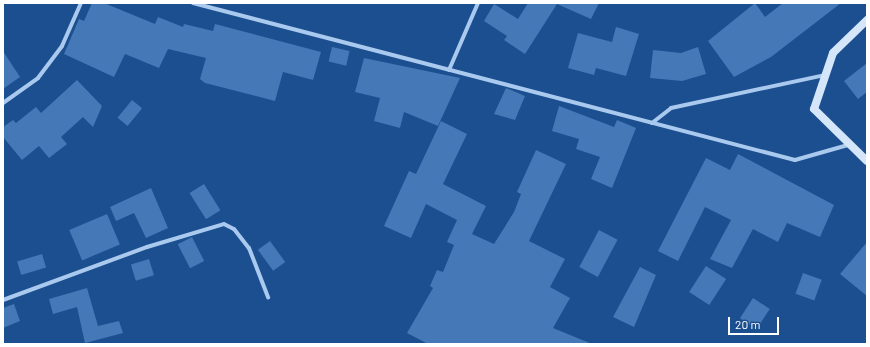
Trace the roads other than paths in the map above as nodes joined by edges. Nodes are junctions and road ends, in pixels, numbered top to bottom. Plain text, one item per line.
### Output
1 (81, 3) edge
2 (193, 3) edge
3 (478, 3) edge
4 (867, 20) edge
5 (449, 70) junction
6 (825, 75) junction
7 (3, 103) edge
8 (652, 123) junction
9 (848, 144) junction
10 (867, 161) edge
11 (268, 297) dead end
12 (3, 300) edge

1 - 7 street
2 - 5 street
3 - 5 street
4 - 6 main road
5 - 8 street
6 - 8 street
6 - 9 main road
8 - 9 street
9 - 10 main road
11 - 12 street

